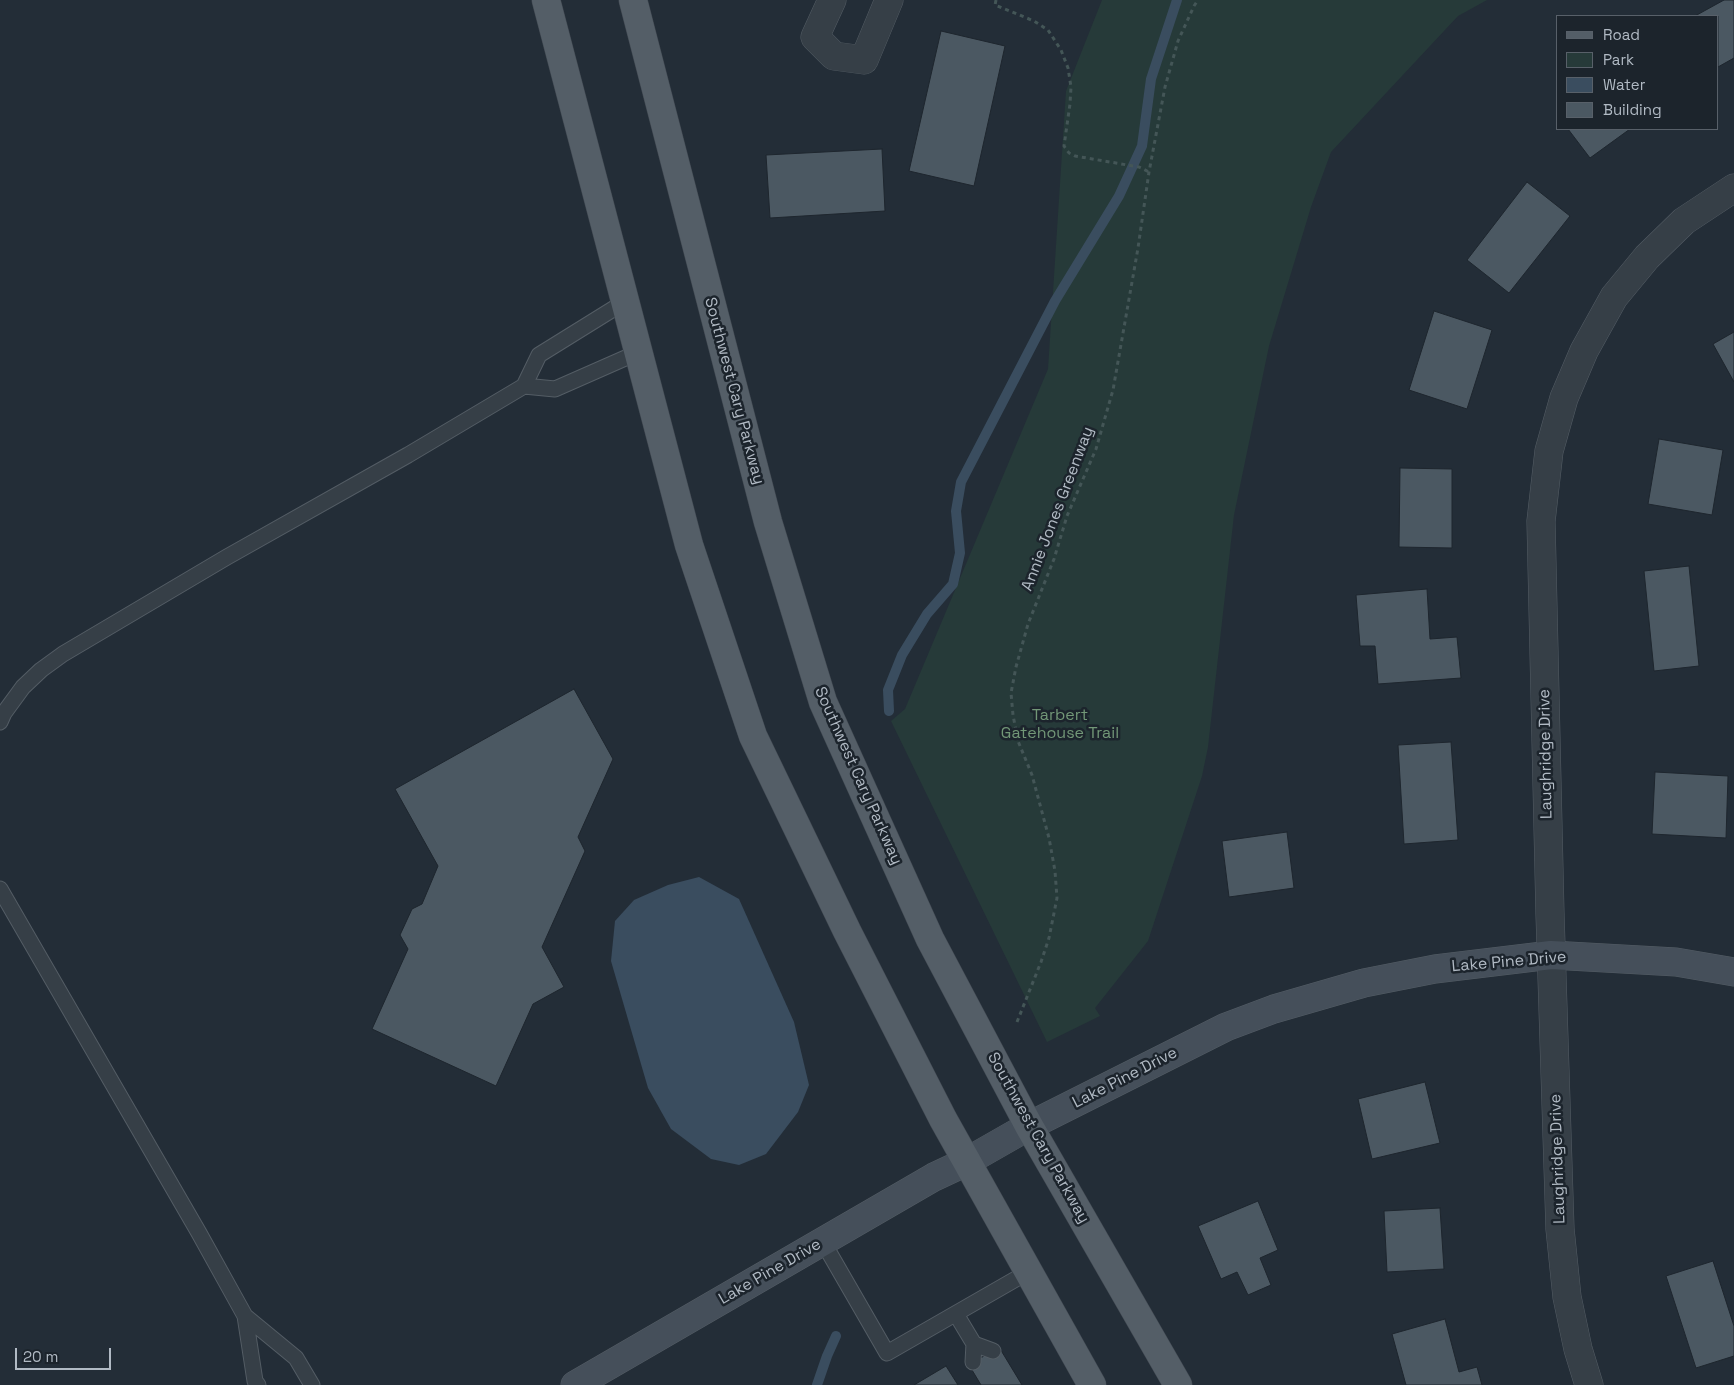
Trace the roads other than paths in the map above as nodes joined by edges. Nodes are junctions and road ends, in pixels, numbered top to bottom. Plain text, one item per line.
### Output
1 (546, 0) edge
2 (633, 0) edge
3 (832, 0) edge
4 (889, 0) edge
5 (1734, 188) edge
6 (626, 301) junction
7 (639, 352) junction
8 (524, 386) junction
9 (0, 722) edge
10 (0, 889) edge
11 (1551, 955) junction
12 (1734, 972) edge
13 (1029, 1126) junction
14 (966, 1162) junction
15 (823, 1242) junction
16 (1028, 1272) junction
17 (956, 1314) junction
18 (245, 1316) junction
19 (974, 1344) junction
20 (993, 1351) dead end
21 (973, 1362) dead end
22 (258, 1385) edge
23 (312, 1385) edge
24 (574, 1385) edge
25 (1092, 1385) edge
26 (1178, 1385) edge
27 (1588, 1385) edge

1 - 6 main road
2 - 13 main road, Southwest Cary Parkway
3 - 4 street
5 - 11 street, Laughridge Drive
6 - 7 main road
6 - 8 lane
7 - 8 lane
7 - 14 main road
8 - 9 lane
10 - 18 lane
11 - 12 street, Lake Pine Drive
11 - 13 street, Lake Pine Drive
11 - 27 street, Laughridge Drive
13 - 14 street, Lake Pine Drive
13 - 26 main road, Southwest Cary Parkway
14 - 15 street, Lake Pine Drive
14 - 16 main road
15 - 17 lane
15 - 24 street, Lake Pine Drive
16 - 17 lane
16 - 25 main road
17 - 19 lane
18 - 22 lane
18 - 23 lane
19 - 20 lane
19 - 21 lane

